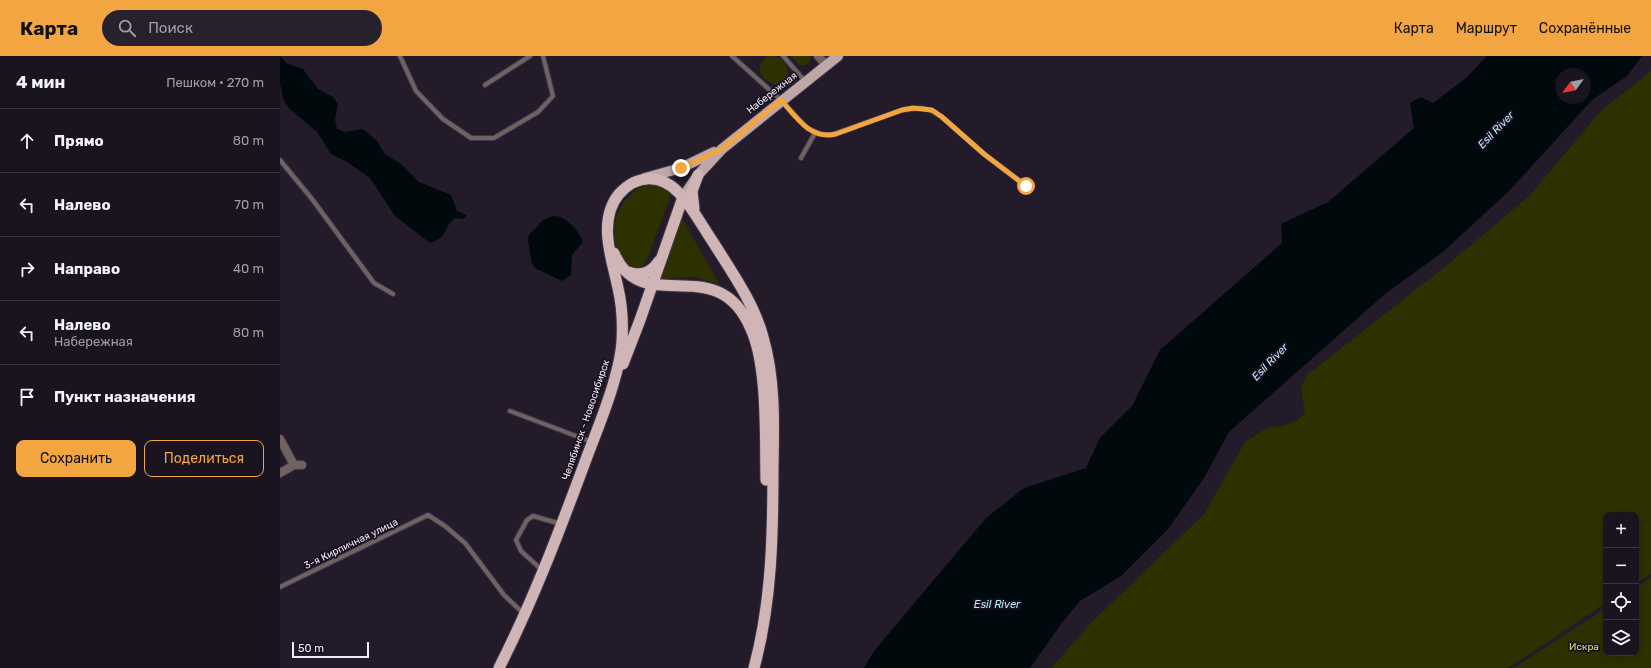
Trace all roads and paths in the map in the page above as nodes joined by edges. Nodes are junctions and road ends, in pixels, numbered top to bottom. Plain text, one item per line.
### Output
1 (400, 56) edge
2 (530, 56) edge
3 (542, 56) edge
4 (732, 56) edge
5 (783, 56) edge
6 (818, 56) edge
7 (838, 56) edge
8 (826, 65) junction
9 (806, 82) junction
10 (484, 86) dead end
11 (781, 100) junction
12 (815, 133) junction
13 (722, 149) junction
14 (801, 158) dead end
15 (280, 160) edge
16 (698, 175) junction
17 (644, 178) junction
18 (1026, 186) dead end
19 (683, 197) junction
20 (702, 224) junction
21 (608, 235) junction
22 (663, 254) junction
23 (625, 271) junction
24 (652, 285) junction
25 (393, 294) dead end
26 (510, 411) dead end
27 (599, 426) junction
28 (280, 439) edge
29 (592, 443) junction
30 (280, 473) edge
31 (562, 524) junction
32 (544, 571) junction
33 (280, 587) edge
34 (524, 615) junction
35 (755, 666) edge
36 (499, 668) edge

1 - 3 lane
2 - 10 lane
4 - 11 lane
5 - 9 lane
6 - 8 street
7 - 8 main road, Набережная
8 - 9 main road, Набережная
9 - 11 main road, Набережная
11 - 12 lane
11 - 13 main road, Набережная
12 - 14 lane
12 - 18 lane
13 - 16 main road, Набережная
13 - 17 main road, Набережная
15 - 25 lane
16 - 19 main road, Набережная
16 - 20 highway
17 - 19 highway
17 - 21 highway, Челябинск - Новосибирск
19 - 20 highway
19 - 22 highway
20 - 35 highway
21 - 23 highway
21 - 27 highway, Челябинск - Новосибирск
22 - 23 highway
22 - 24 highway
23 - 24 highway
24 - 27 highway
24 - 35 highway
26 - 29 lane
27 - 29 highway, Челябинск - Новосибирск
28 - 30 street
29 - 31 highway, Челябинск - Новосибирск
31 - 32 highway, Челябинск - Новосибирск
31 - 32 lane
32 - 34 highway, Челябинск - Новосибирск
33 - 34 lane, 3-я Кирпичная улица
34 - 36 highway, Челябинск - Новосибирск

